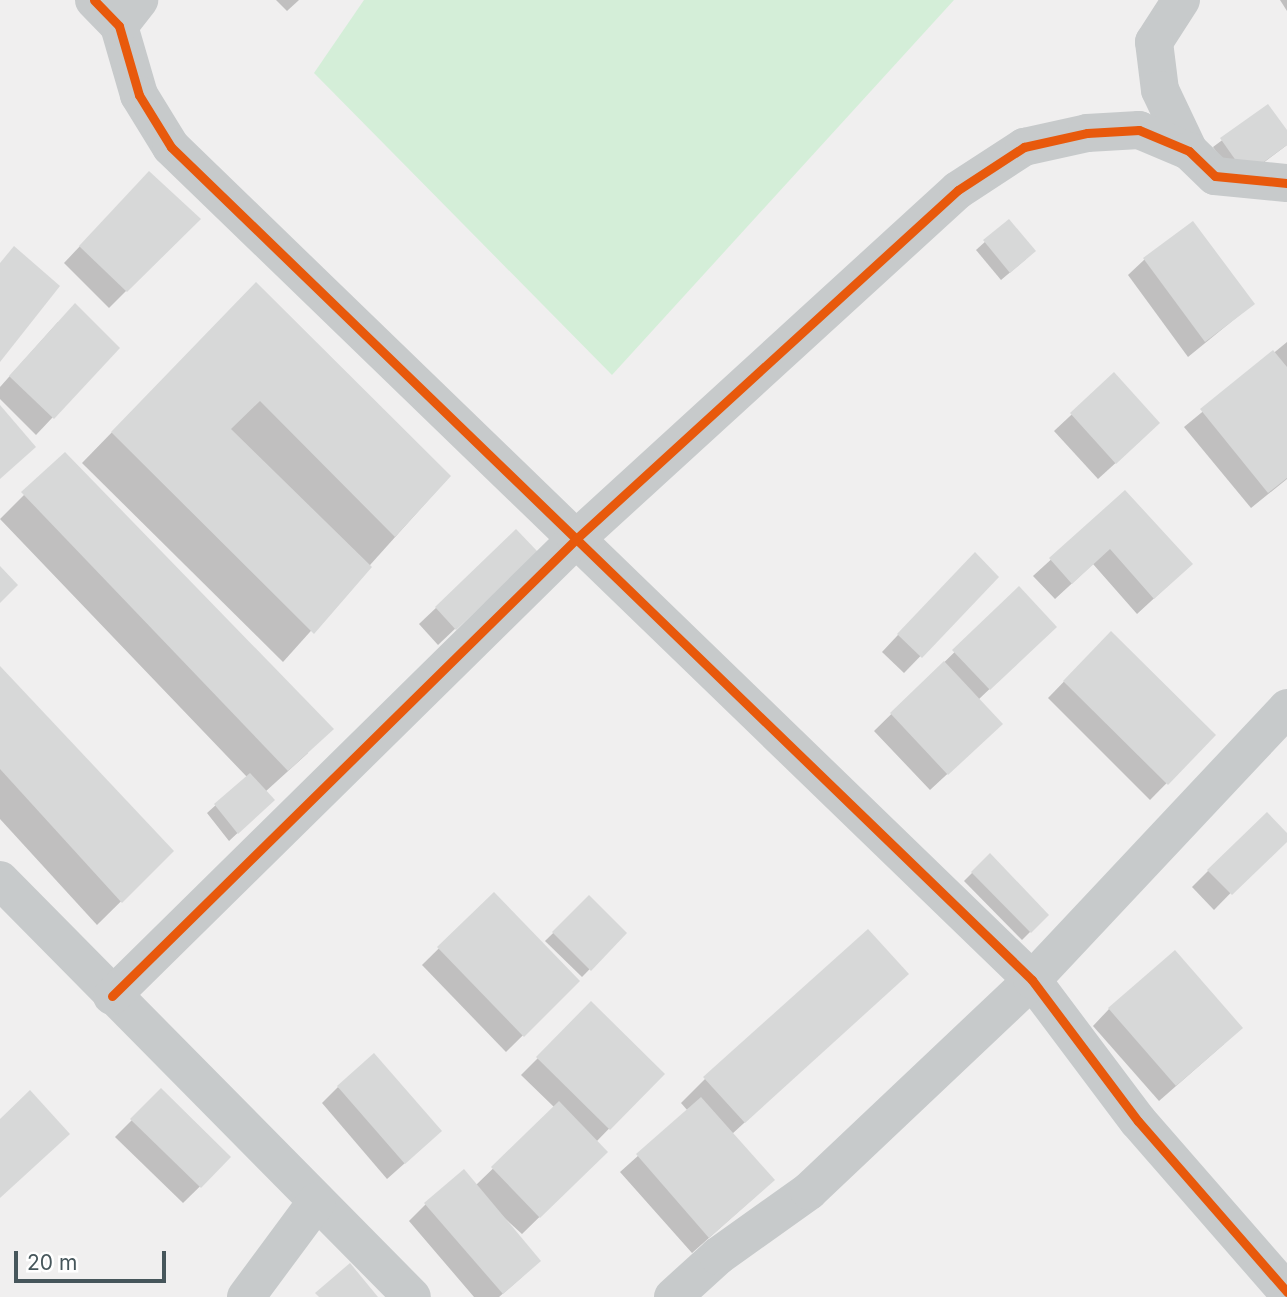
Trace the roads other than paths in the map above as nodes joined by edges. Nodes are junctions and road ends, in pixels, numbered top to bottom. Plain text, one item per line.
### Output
1 (1181, 0) edge
2 (117, 9) edge
3 (1189, 151) junction
4 (1287, 183) edge
5 (576, 539) junction
6 (1287, 708) edge
7 (0, 880) edge
8 (1032, 980) junction
9 (111, 996) junction
10 (317, 1201) junction
11 (1287, 1292) edge
12 (246, 1297) edge
13 (411, 1297) edge
14 (673, 1297) edge

1 - 3 street
2 - 5 street
3 - 4 street
3 - 5 street
5 - 8 street
5 - 9 street
6 - 8 street
7 - 9 street
8 - 11 street
8 - 14 street
9 - 10 street
10 - 12 street
10 - 13 street

